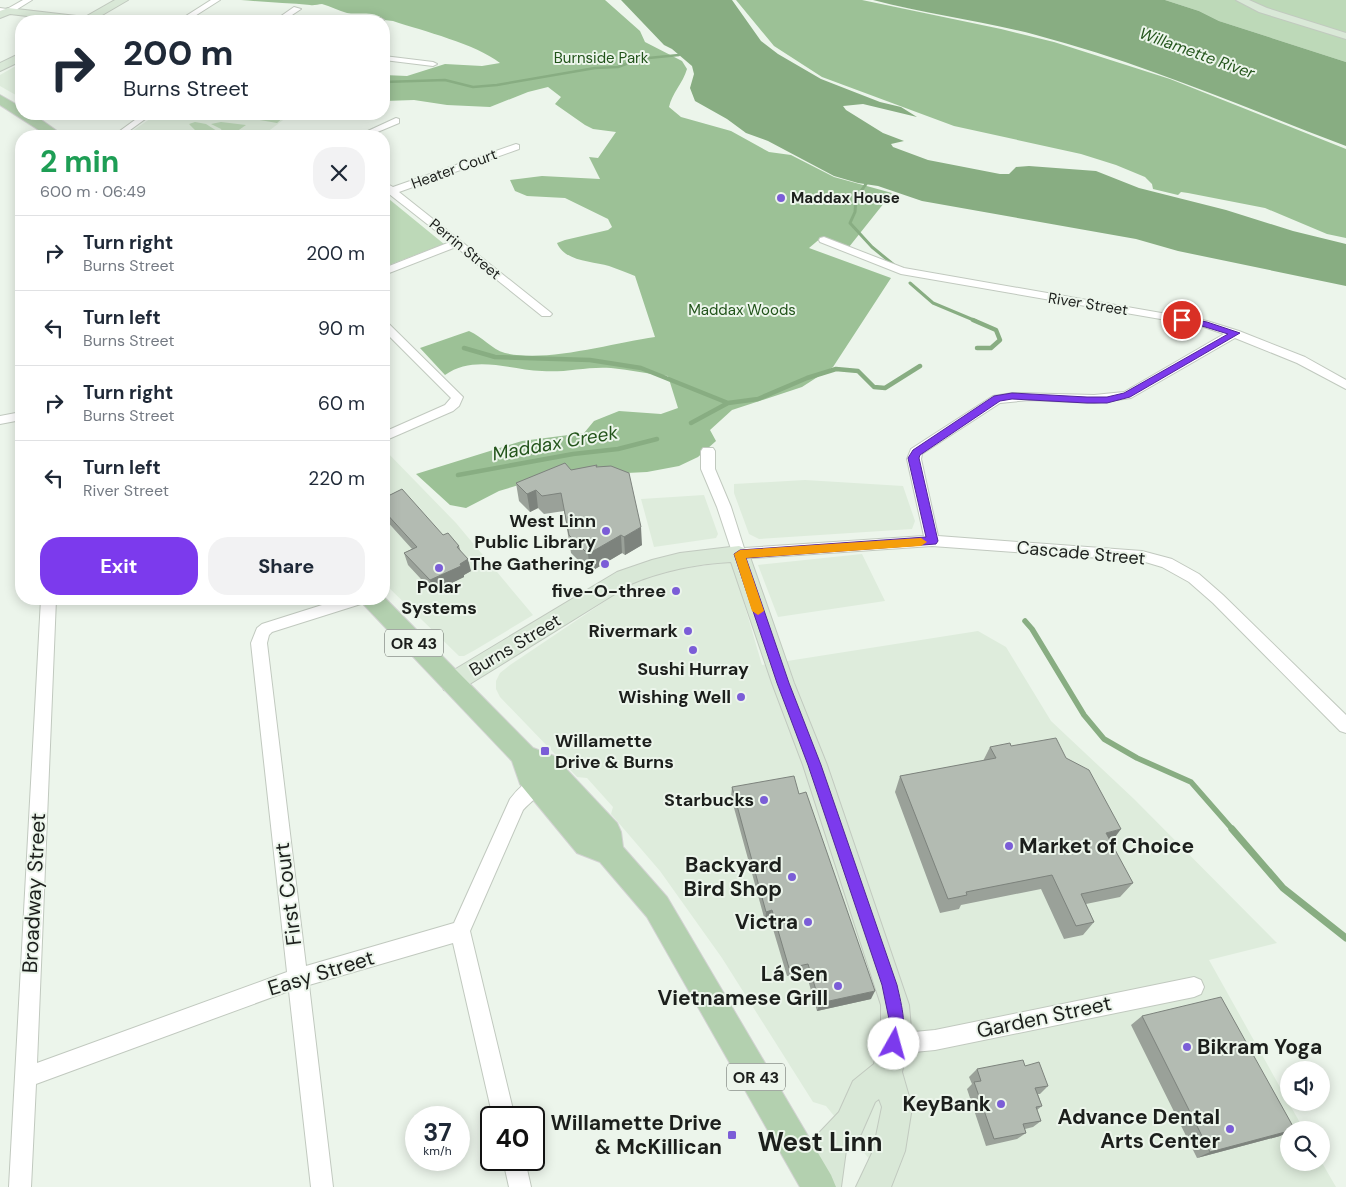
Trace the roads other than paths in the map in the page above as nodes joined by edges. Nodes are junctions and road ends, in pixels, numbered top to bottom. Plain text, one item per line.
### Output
1 (28, 0) edge
2 (123, 0) edge
3 (216, 0) edge
4 (1241, 0) edge
5 (297, 9) dead end
6 (3, 12) edge
7 (31, 15) edge
8 (98, 15) edge
9 (192, 15) edge
10 (288, 15) edge
11 (1346, 36) edge
12 (15, 59) edge
13 (390, 59) edge
14 (433, 64) dead end
15 (0, 68) edge
16 (0, 99) edge
17 (15, 108) edge
18 (34, 120) edge
19 (140, 120) edge
20 (396, 121) dead end
21 (48, 130) edge
22 (125, 130) edge
23 (375, 130) edge
24 (516, 147) dead end
25 (390, 187) edge
26 (390, 190) edge
27 (824, 240) dead end
28 (457, 243) junction
29 (390, 270) edge
30 (546, 314) dead end
31 (390, 331) edge
32 (1236, 333) junction
33 (1346, 385) edge
34 (15, 417) edge
35 (0, 420) edge
36 (390, 434) edge
37 (708, 451) dead end
38 (932, 541) junction
39 (740, 554) junction
40 (48, 605) edge
41 (339, 605) edge
42 (378, 605) edge
43 (452, 684) junction
44 (1346, 726) edge
45 (524, 756) junction
46 (537, 785) junction
47 (610, 853) junction
48 (460, 931) junction
49 (298, 978) junction
50 (1194, 987) dead end
51 (890, 1058) junction
52 (26, 1077) junction
53 (501, 1106) edge
54 (516, 1171) edge
55 (20, 1187) edge
56 (322, 1187) edge
57 (520, 1187) edge
58 (818, 1187) edge
59 (825, 1187) edge
60 (872, 1187) edge

1 - 6 street
2 - 8 street
3 - 9 street
4 - 11 street
5 - 10 street
6 - 7 street
12 - 15 street
13 - 14 street
16 - 17 main road
18 - 21 main road
19 - 22 street
20 - 23 street
24 - 25 street, Heater Court
26 - 28 street, Perrin Street
27 - 32 street, River Street
28 - 29 street
28 - 30 street, Perrin Street
31 - 36 street
32 - 33 street, River Street
32 - 38 street
34 - 35 street
37 - 39 street
38 - 39 street, Burns Street
38 - 44 street, Cascade Street
39 - 43 street, Burns Street
39 - 51 street
40 - 52 street, Broadway Street
41 - 49 street, First Court
42 - 43 main road, OR 43
43 - 45 main road, OR 43
45 - 46 main road, OR 43
45 - 47 main road, OR 43
46 - 47 main road, OR 43
46 - 48 street
47 - 58 main road, OR 43
48 - 49 street, Easy Street
48 - 53 street
49 - 52 street, Easy Street
49 - 56 street, First Court
50 - 51 street, Garden Street
51 - 59 street
51 - 60 street
52 - 55 street, Broadway Street
54 - 57 street

